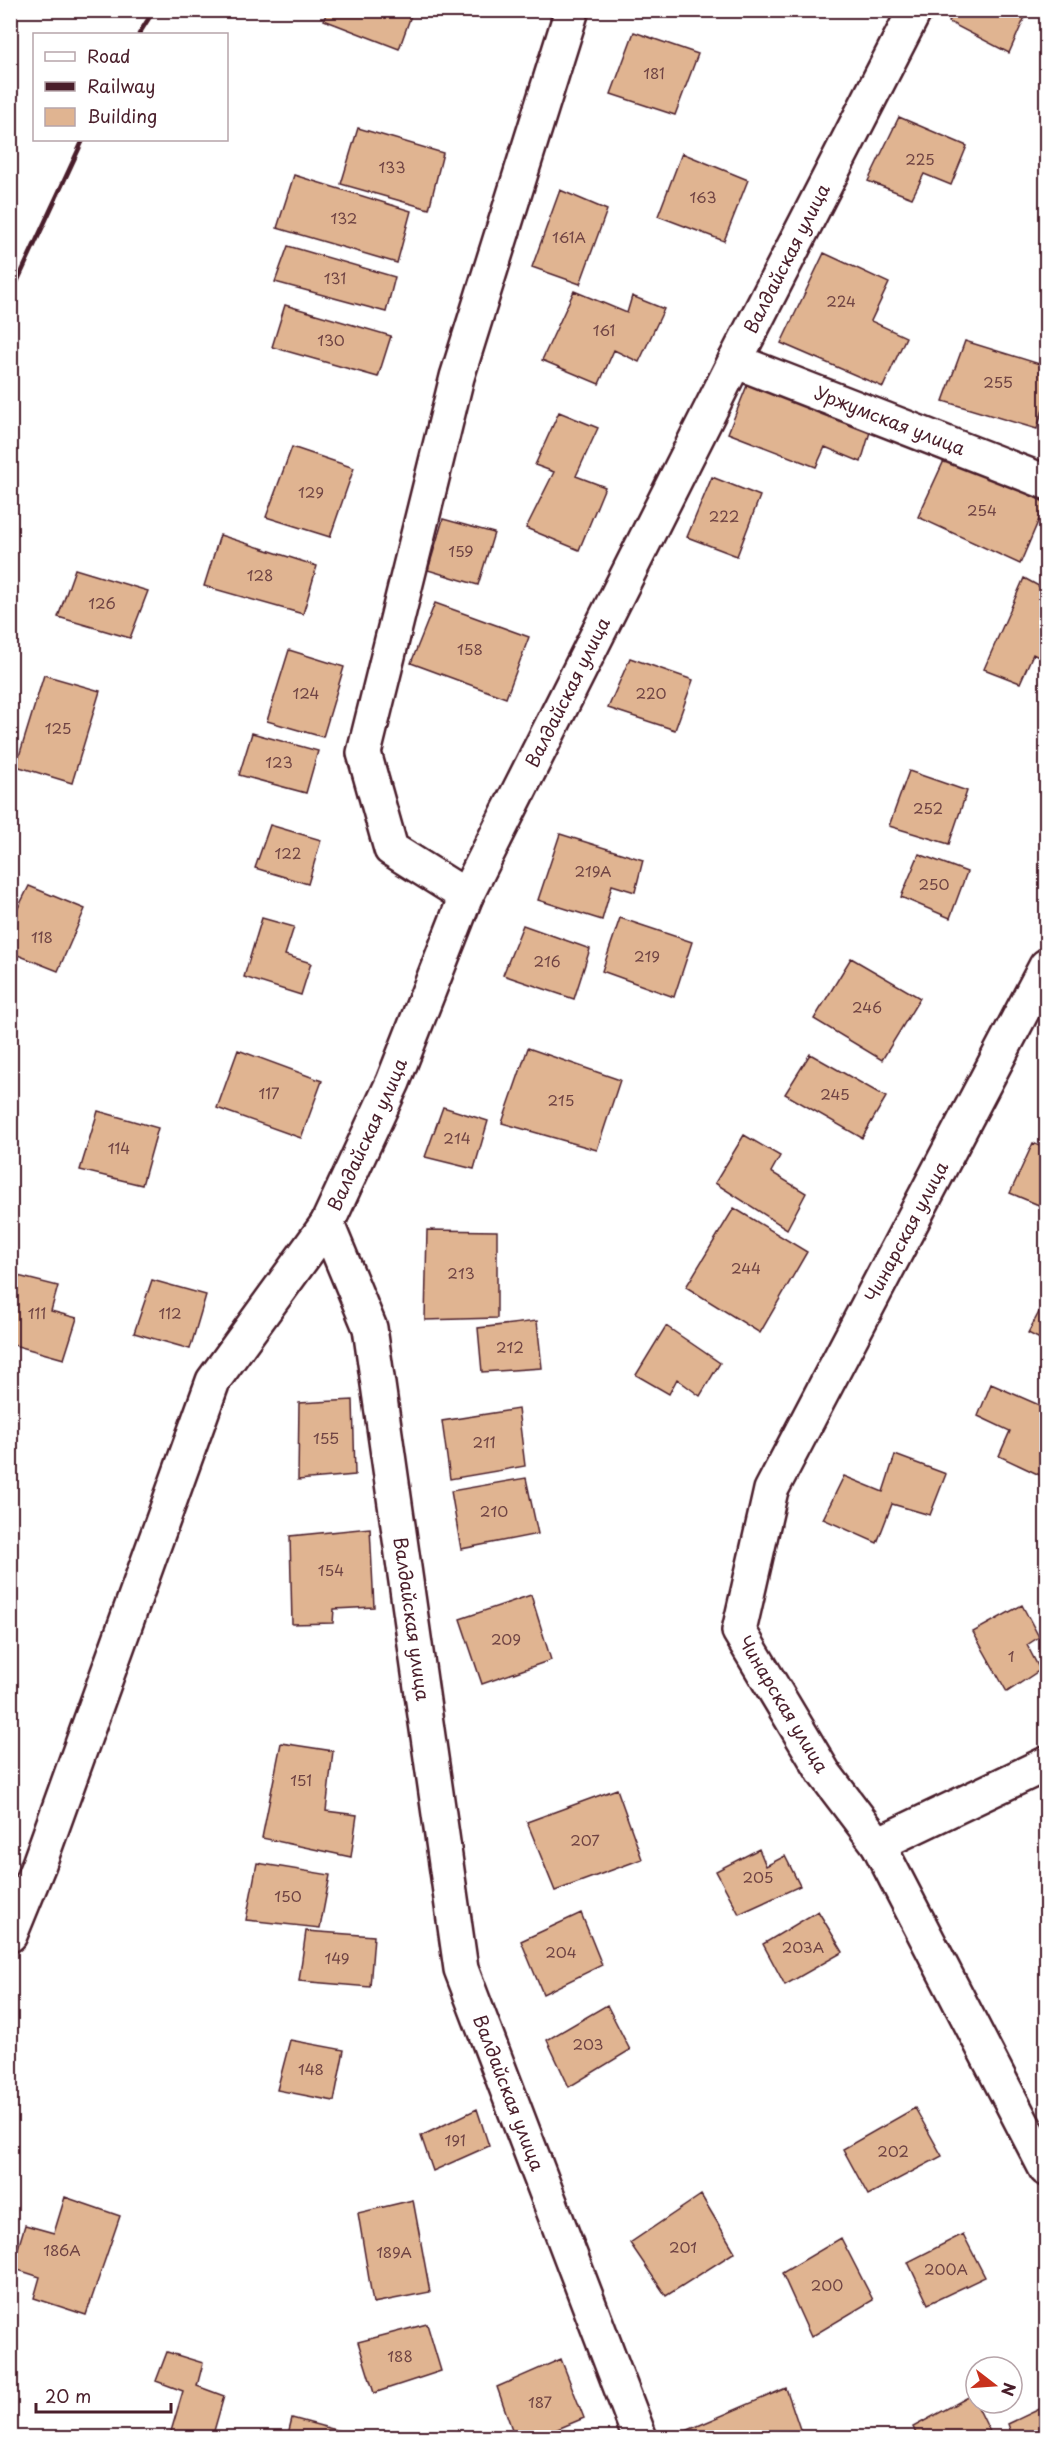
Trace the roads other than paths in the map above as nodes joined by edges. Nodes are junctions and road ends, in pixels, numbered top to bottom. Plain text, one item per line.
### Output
1 (572, 10) edge
2 (915, 10) edge
3 (735, 362) junction
4 (1047, 482) edge
5 (466, 896) junction
6 (1047, 966) edge
7 (327, 1224) junction
8 (1047, 1764) edge
9 (878, 1844) junction
10 (10, 1935) edge
11 (1047, 2169) edge
12 (640, 2438) edge

1 - 5 street
2 - 3 street, Валдайская улица
3 - 4 street, Уржумская улица
3 - 5 street, Валдайская улица
5 - 7 street, Валдайская улица
6 - 9 street, Чинарская улица
7 - 10 street
7 - 12 street, Валдайская улица
8 - 9 street
9 - 11 street, Чинарская улица

